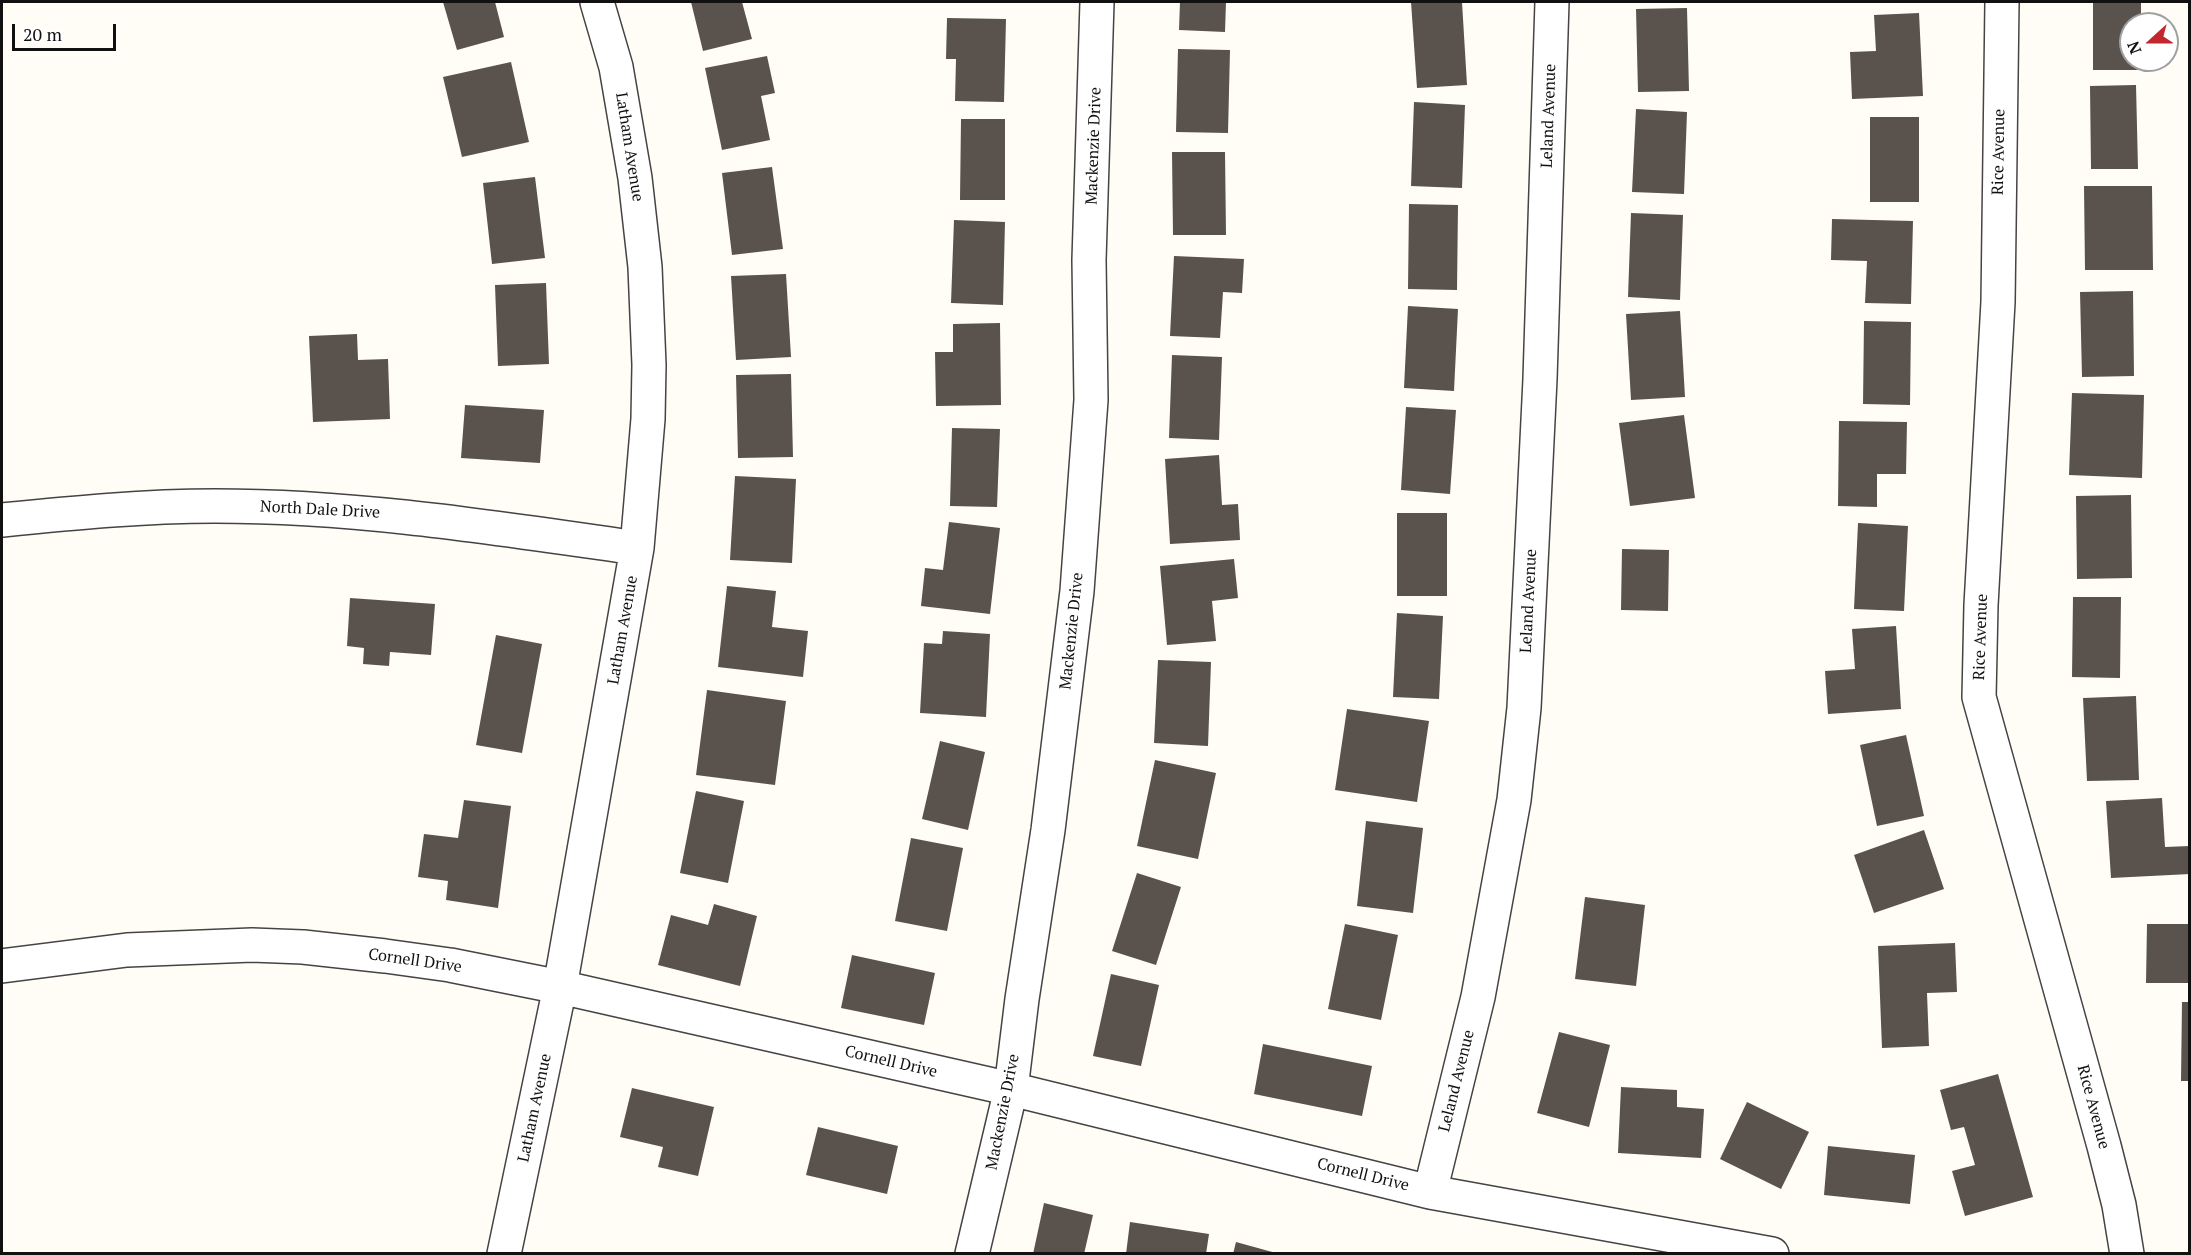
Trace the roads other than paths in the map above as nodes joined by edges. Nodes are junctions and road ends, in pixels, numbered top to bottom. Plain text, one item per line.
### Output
1 (597, 2) edge
2 (1097, 2) edge
3 (1552, 2) edge
4 (2002, 2) edge
5 (2, 520) edge
6 (637, 548) junction
7 (2, 966) edge
8 (560, 987) junction
9 (1011, 1089) junction
10 (1430, 1192) junction
11 (504, 1254) edge
12 (972, 1254) edge
13 (1772, 1254) edge
14 (2127, 1254) edge

1 - 6 street, Latham Avenue
2 - 9 street, Mackenzie Drive
3 - 10 street, Leland Avenue
4 - 14 street, Rice Avenue
5 - 6 street, North Dale Drive
6 - 8 street, Latham Avenue
7 - 8 street, Cornell Drive
8 - 9 street, Cornell Drive
8 - 11 street, Latham Avenue
9 - 10 street, Cornell Drive
9 - 12 street, Mackenzie Drive
10 - 13 street, Cornell Drive

